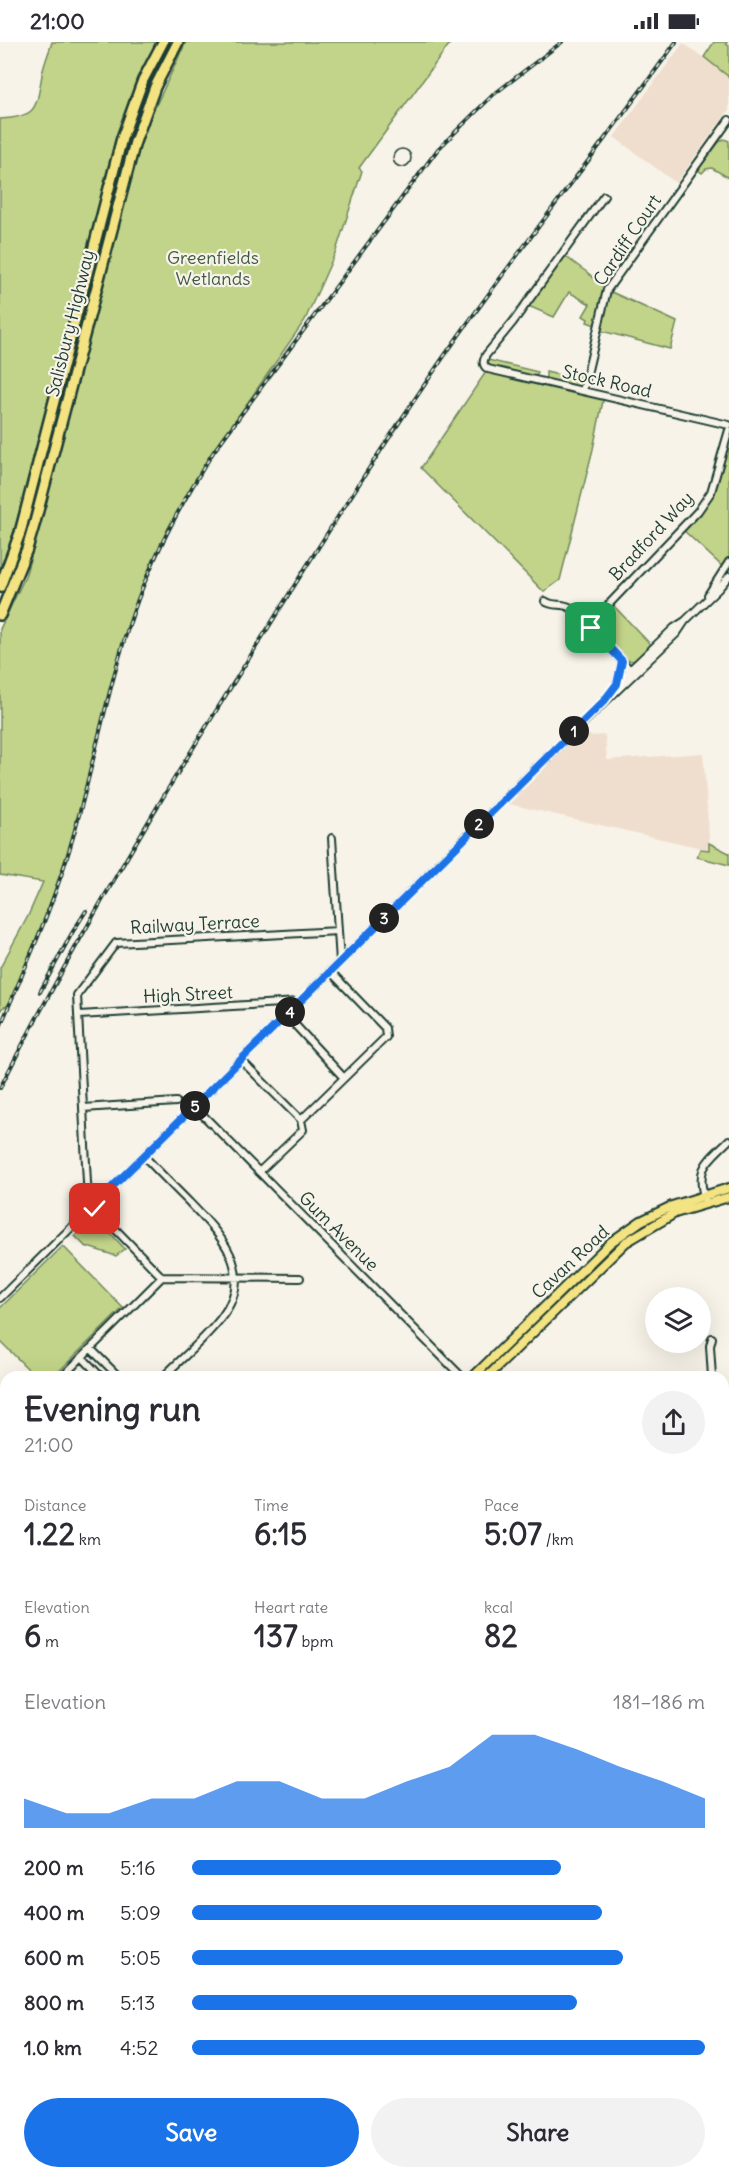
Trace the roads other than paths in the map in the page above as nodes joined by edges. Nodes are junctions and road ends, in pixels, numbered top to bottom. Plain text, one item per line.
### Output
1 (163, 42) edge
2 (178, 42) edge
3 (729, 120) edge
4 (722, 131) junction
5 (729, 137) edge
6 (604, 196) dead end
7 (583, 391) junction
8 (729, 428) edge
9 (729, 562) edge
10 (729, 576) edge
11 (0, 586) edge
12 (545, 601) dead end
13 (703, 603) junction
14 (0, 615) edge
15 (580, 616) junction
16 (572, 622) dead end
17 (590, 624) junction
18 (622, 661) junction
19 (632, 672) junction
20 (617, 684) junction
21 (604, 701) junction
22 (332, 838) dead end
23 (338, 931) junction
24 (340, 962) junction
25 (330, 971) junction
26 (299, 1002) junction
27 (78, 1015) junction
28 (286, 1015) junction
29 (242, 1060) junction
30 (344, 1078) junction
31 (176, 1102) dead end
32 (194, 1107) junction
33 (83, 1108) junction
34 (302, 1120) junction
35 (729, 1140) edge
36 (144, 1156) junction
37 (259, 1172) junction
38 (729, 1188) edge
39 (729, 1197) edge
40 (705, 1199) junction
41 (93, 1206) junction
42 (162, 1277) junction
43 (235, 1278) junction
44 (300, 1278) dead end
45 (573, 1278) junction
46 (580, 1285) junction
47 (0, 1298) edge
48 (526, 1324) junction
49 (712, 1338) dead end
50 (524, 1340) junction
51 (91, 1349) junction
52 (82, 1357) junction
53 (68, 1371) edge
54 (96, 1371) edge
55 (113, 1371) edge
56 (169, 1371) edge
57 (456, 1371) edge
58 (479, 1371) edge
59 (493, 1371) edge
60 (712, 1371) edge
61 (729, 2038) edge
62 (729, 2046) edge

1 - 11 highway, Salisbury Highway
2 - 14 highway, Salisbury Highway
3 - 4 street, Cardiff Court
4 - 5 street
4 - 7 street, Cardiff Court
6 - 7 street, Stock Road
7 - 8 street, Stock Road
8 - 17 street, Bradford Way
9 - 13 street
10 - 13 street
12 - 15 street
13 - 19 street
15 - 16 street
15 - 17 street
17 - 18 street
18 - 19 street
18 - 20 street
19 - 20 street
19 - 21 street
20 - 21 street
21 - 24 street
22 - 23 street
23 - 24 street
23 - 27 street, Railway Terrace
24 - 25 street
25 - 26 street
25 - 30 street
26 - 27 street, High Street
26 - 28 street
27 - 33 street, Railway Terrace
28 - 29 street
28 - 30 street
29 - 32 street
29 - 34 street
30 - 34 street
31 - 33 street
32 - 36 street
32 - 37 street, Gum Avenue
33 - 41 street, Railway Terrace
34 - 37 street
35 - 40 street
36 - 41 street
36 - 43 street
37 - 57 street, Gum Avenue
38 - 40 main road, Cavan Road
39 - 40 main road, Cavan Road
40 - 45 main road, Cavan Road
40 - 46 main road, Cavan Road
41 - 42 street
41 - 47 street
42 - 43 street
42 - 51 street
43 - 44 street
43 - 56 street
45 - 46 main road
45 - 48 main road, Cavan Road
46 - 50 main road, Cavan Road
48 - 50 main road
48 - 58 main road, Cavan Road
49 - 60 street
50 - 59 main road, Cavan Road
51 - 52 street
51 - 55 street
52 - 53 street
52 - 54 street
61 - 62 street

